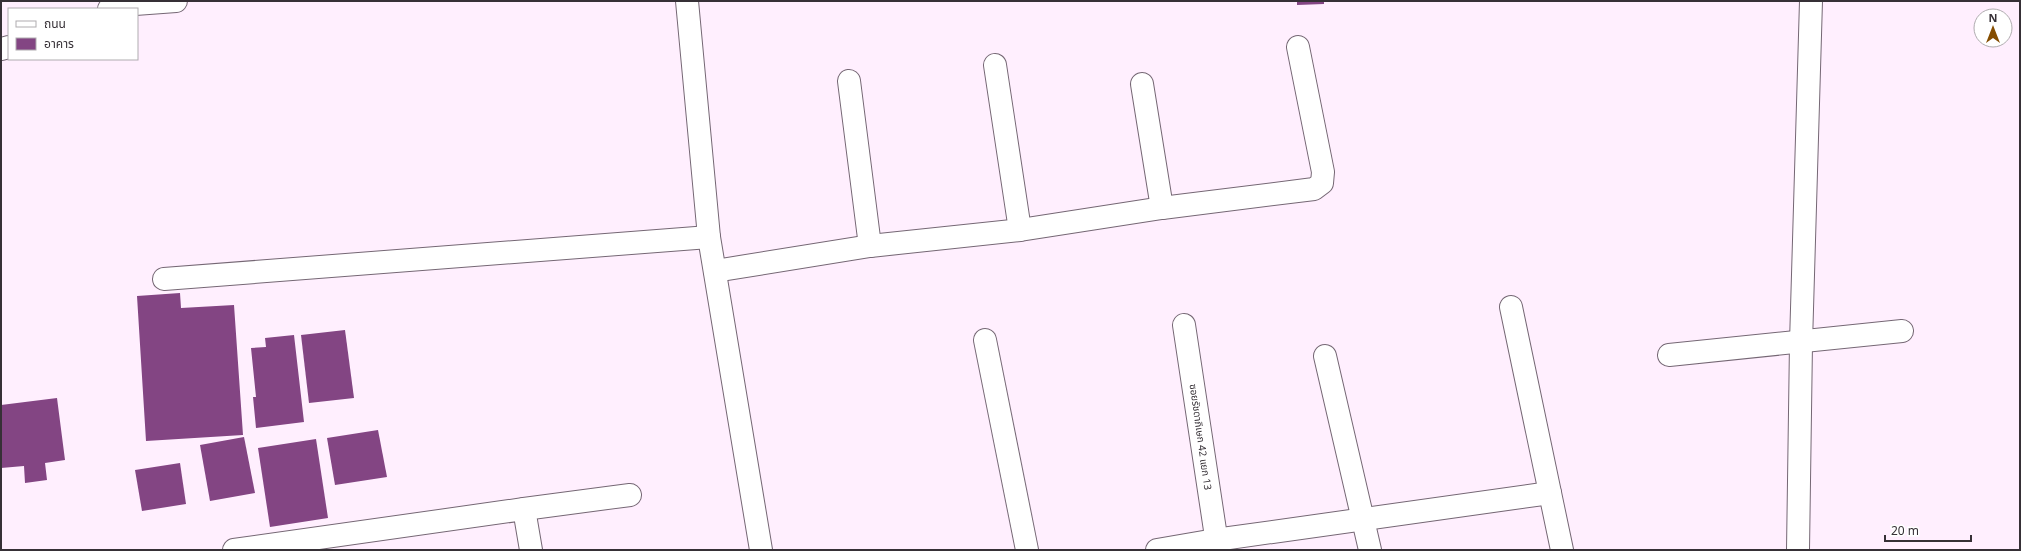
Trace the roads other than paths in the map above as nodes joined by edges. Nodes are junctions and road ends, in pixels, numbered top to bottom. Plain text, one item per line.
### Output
1 (176, 1) edge
2 (687, 1) edge
3 (1810, 1) edge
4 (110, 6) edge
5 (1298, 47) dead end
6 (995, 65) dead end
7 (848, 81) dead end
8 (1142, 84) dead end
9 (1162, 208) junction
10 (1020, 230) junction
11 (709, 237) junction
12 (870, 246) junction
13 (715, 271) junction
14 (164, 279) dead end
15 (1511, 307) dead end
16 (1184, 325) dead end
17 (1902, 331) dead end
18 (985, 340) dead end
19 (1801, 343) junction
20 (1669, 355) dead end
21 (1325, 356) dead end
22 (1550, 493) junction
23 (630, 495) dead end
24 (524, 509) junction
25 (1364, 520) junction
26 (1216, 545) edge
27 (275, 547) edge
28 (234, 550) edge
29 (530, 550) edge
30 (761, 550) edge
31 (1027, 550) edge
32 (1157, 550) edge
33 (1370, 550) edge
34 (1562, 550) edge
35 (1798, 550) edge

1 - 4 street
2 - 11 street
3 - 19 street
5 - 9 street
6 - 10 street
7 - 12 street
8 - 9 street
9 - 10 street
10 - 12 street
11 - 13 street
11 - 14 street
12 - 13 street
13 - 30 street
15 - 22 street
16 - 26 street, ซอยรัชดาภิเษก 42 แยก 13
17 - 19 street
18 - 31 street
19 - 20 street
19 - 35 street
21 - 25 street
22 - 25 street
22 - 34 street
23 - 24 street
24 - 27 street
24 - 29 street
25 - 26 street
25 - 33 street
26 - 32 street
27 - 28 street

